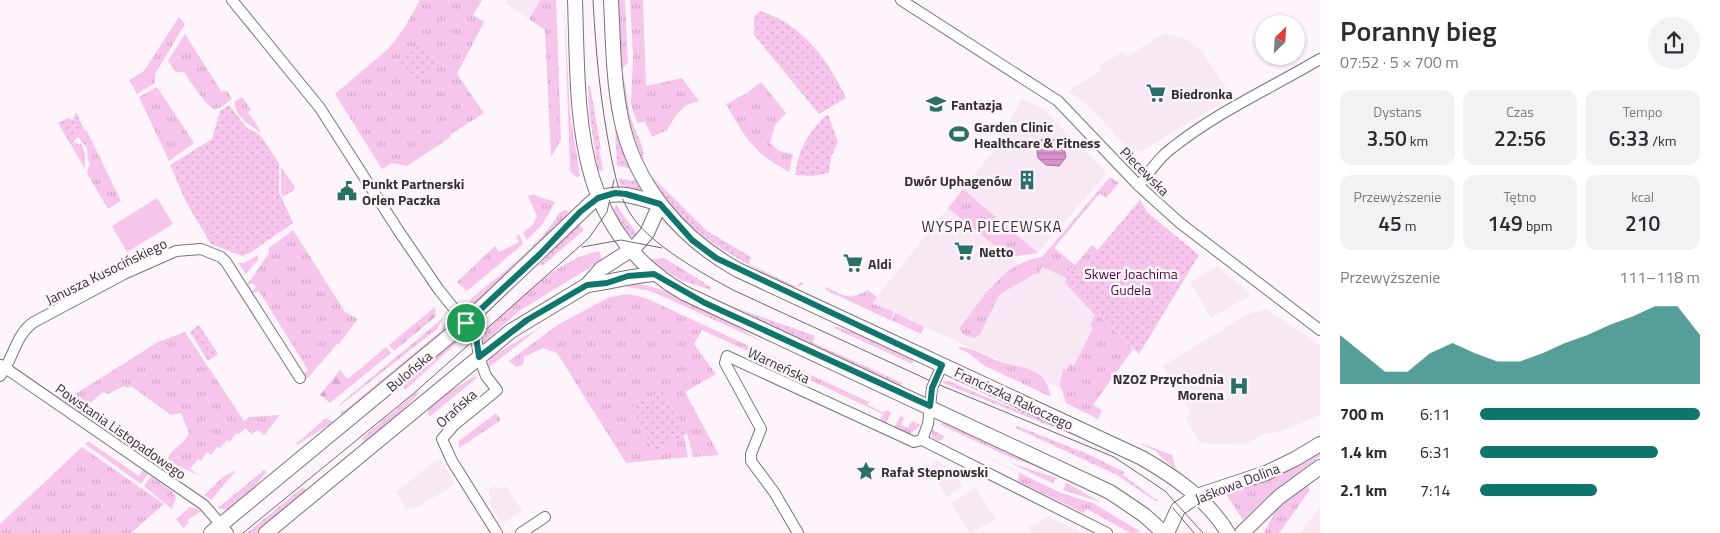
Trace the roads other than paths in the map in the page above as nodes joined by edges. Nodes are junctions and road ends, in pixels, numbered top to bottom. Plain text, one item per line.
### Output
1 (232, 0) edge
2 (575, 0) edge
3 (611, 0) edge
4 (901, 0) edge
5 (1320, 60) edge
6 (1139, 186) junction
7 (598, 198) junction
8 (660, 204) junction
9 (630, 251) junction
10 (654, 274) junction
11 (587, 285) junction
12 (466, 323) junction
13 (1320, 330) edge
14 (479, 357) junction
15 (942, 365) junction
16 (2, 370) edge
17 (300, 378) dead end
18 (930, 406) junction
19 (922, 440) junction
20 (1320, 444) edge
21 (1320, 467) edge
22 (1197, 496) junction
23 (1265, 511) junction
24 (545, 517) dead end
25 (220, 530) edge
26 (266, 533) edge
27 (498, 533) edge
28 (521, 533) edge
29 (798, 533) edge
30 (1106, 533) edge
31 (1165, 533) edge
32 (1228, 533) edge
33 (1242, 533) edge
34 (1258, 533) edge

1 - 12 street
2 - 7 main road
3 - 8 main road, Franciszka Rakoczego
4 - 6 street, Piecewska
5 - 6 street
6 - 13 street, Piecewska
7 - 8 main road
7 - 9 main road
7 - 12 main road, Bulońska
8 - 9 main road
8 - 15 main road, Franciszka Rakoczego
9 - 10 main road
9 - 11 main road
10 - 11 main road
10 - 18 main road
11 - 14 main road
12 - 14 street
12 - 25 main road, Bulońska
14 - 26 main road
14 - 27 street, Orańska
15 - 18 street
15 - 22 main road, Franciszka Rakoczego
16 - 17 street, Janusza Kusocińskiego
16 - 25 street, Powstania Listopadowego
18 - 19 street
18 - 31 main road
19 - 29 street, Warneńska
19 - 30 street, Warneńska
20 - 22 main road, Jaśkowa Dolina
21 - 23 main road, Jaśkowa Dolina
22 - 31 main road, Jaśkowa Dolina
22 - 32 main road, Franciszka Rakoczego
23 - 33 main road, Jaśkowa Dolina
23 - 34 main road
24 - 28 street

